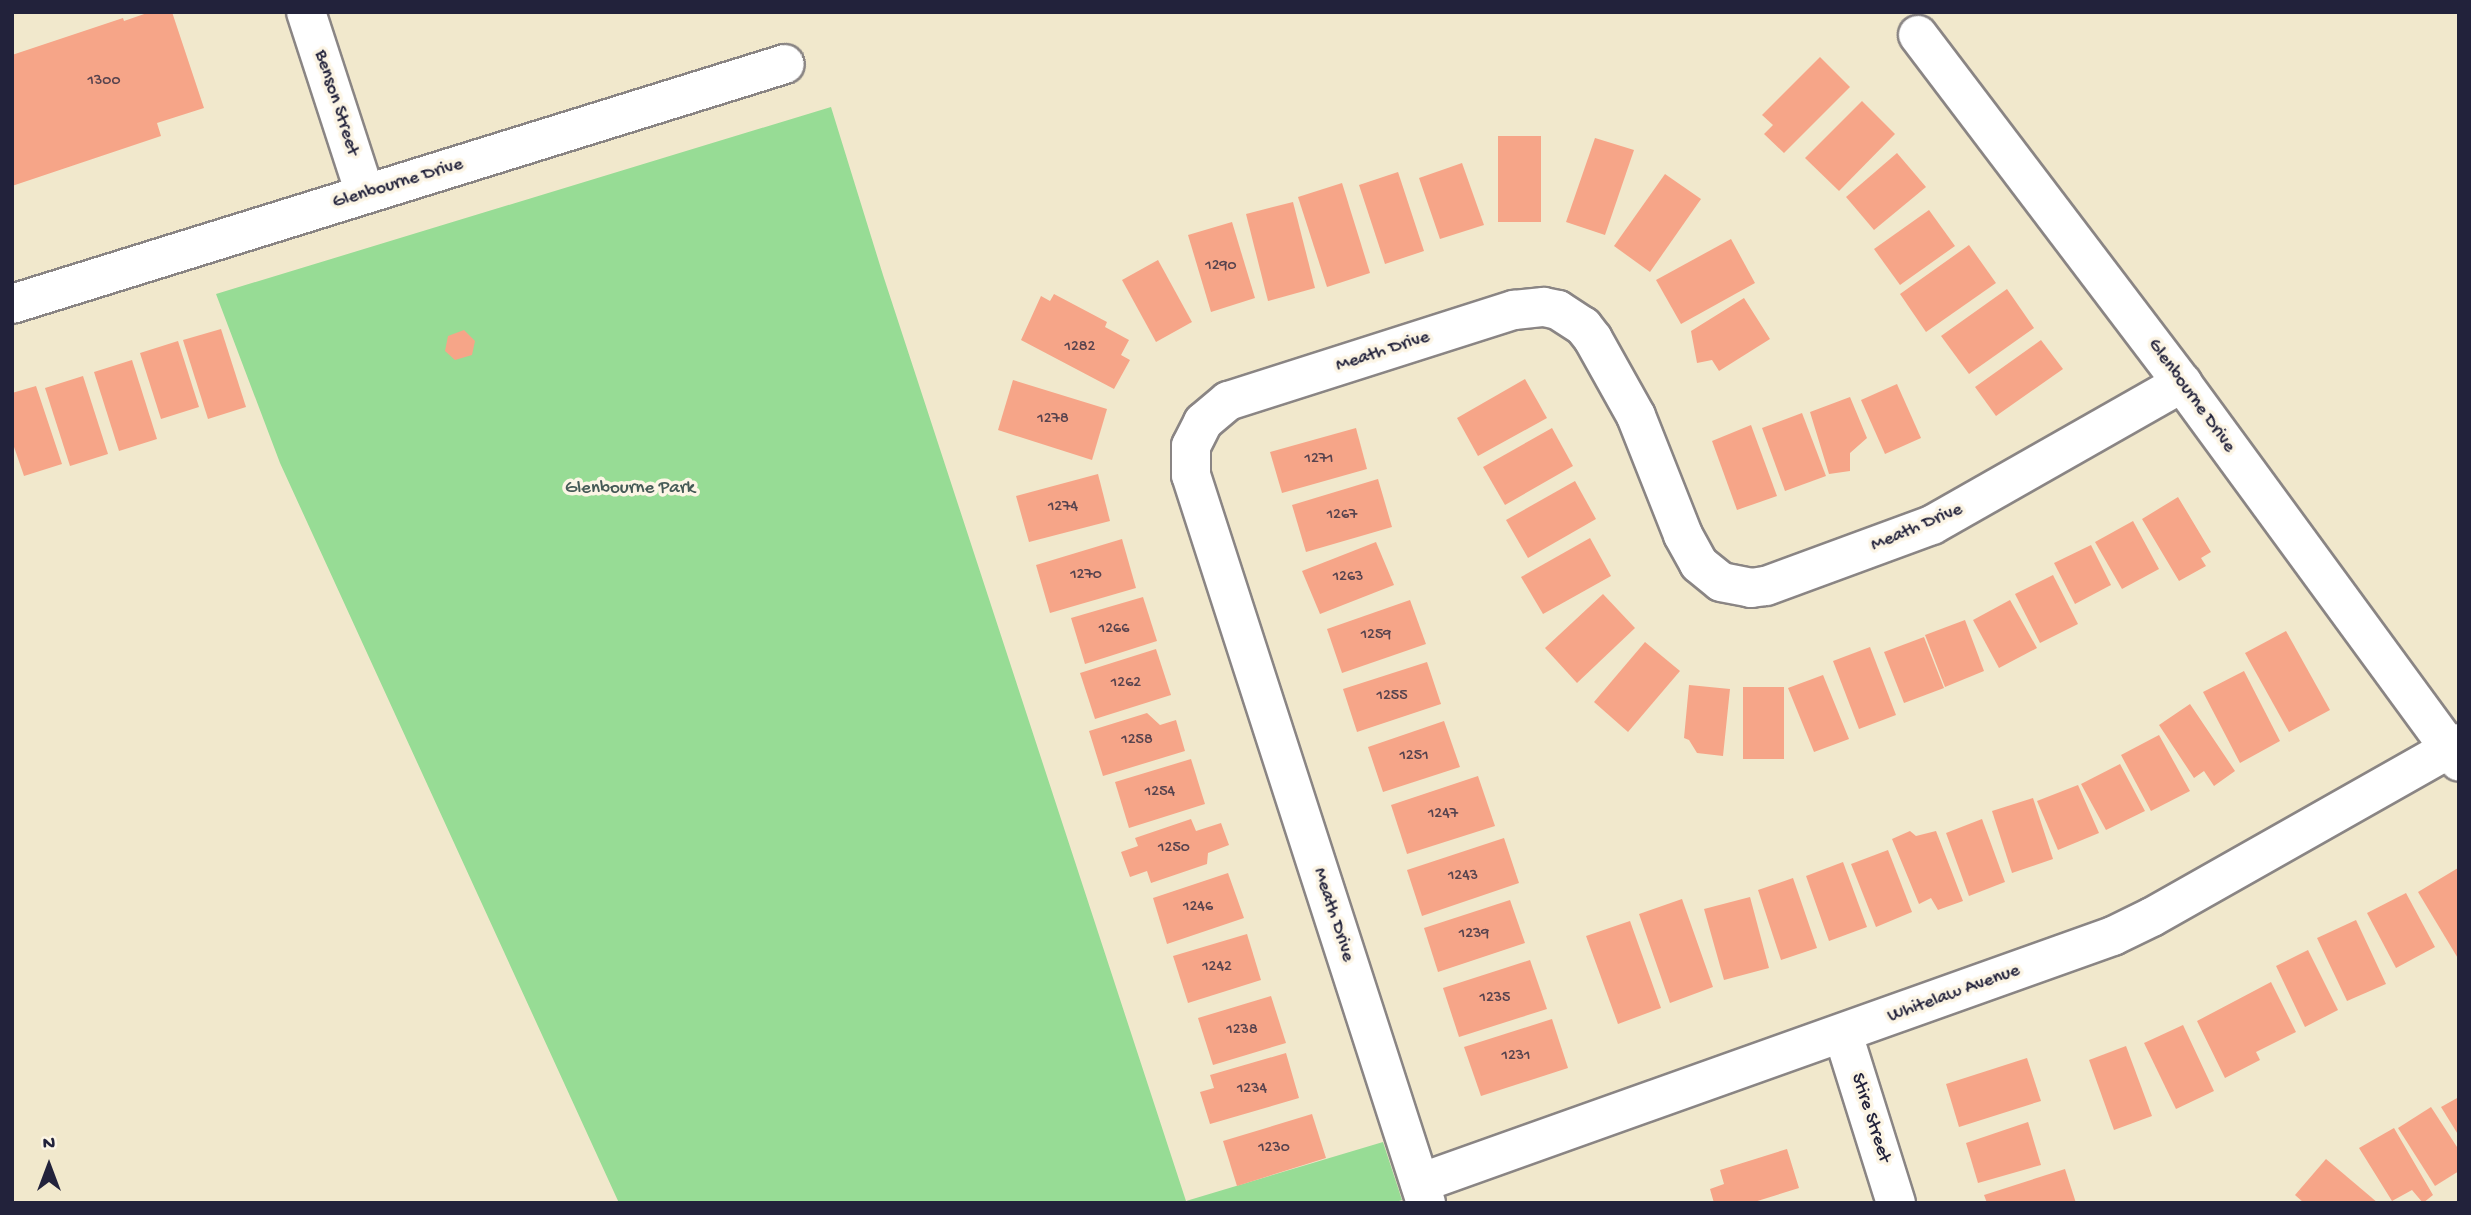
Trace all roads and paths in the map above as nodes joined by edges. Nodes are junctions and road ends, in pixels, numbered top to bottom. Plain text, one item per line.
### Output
1 (306, 12) edge
2 (1918, 34) dead end
3 (785, 64) dead end
4 (365, 194) junction
5 (12, 304) edge
6 (2182, 383) junction
7 (2456, 752) edge
8 (1843, 1034) junction
9 (1423, 1193) edge
10 (1896, 1203) edge

1 - 4 street, Benson Street
2 - 6 street, Glenbourne Drive
3 - 4 street, Glenbourne Drive
4 - 5 street, Glenbourne Drive
6 - 7 street, Glenbourne Drive
6 - 9 street, Meath Drive
7 - 8 street, Whitelaw Avenue
8 - 9 street, Whitelaw Avenue
8 - 10 street, Stire Street

